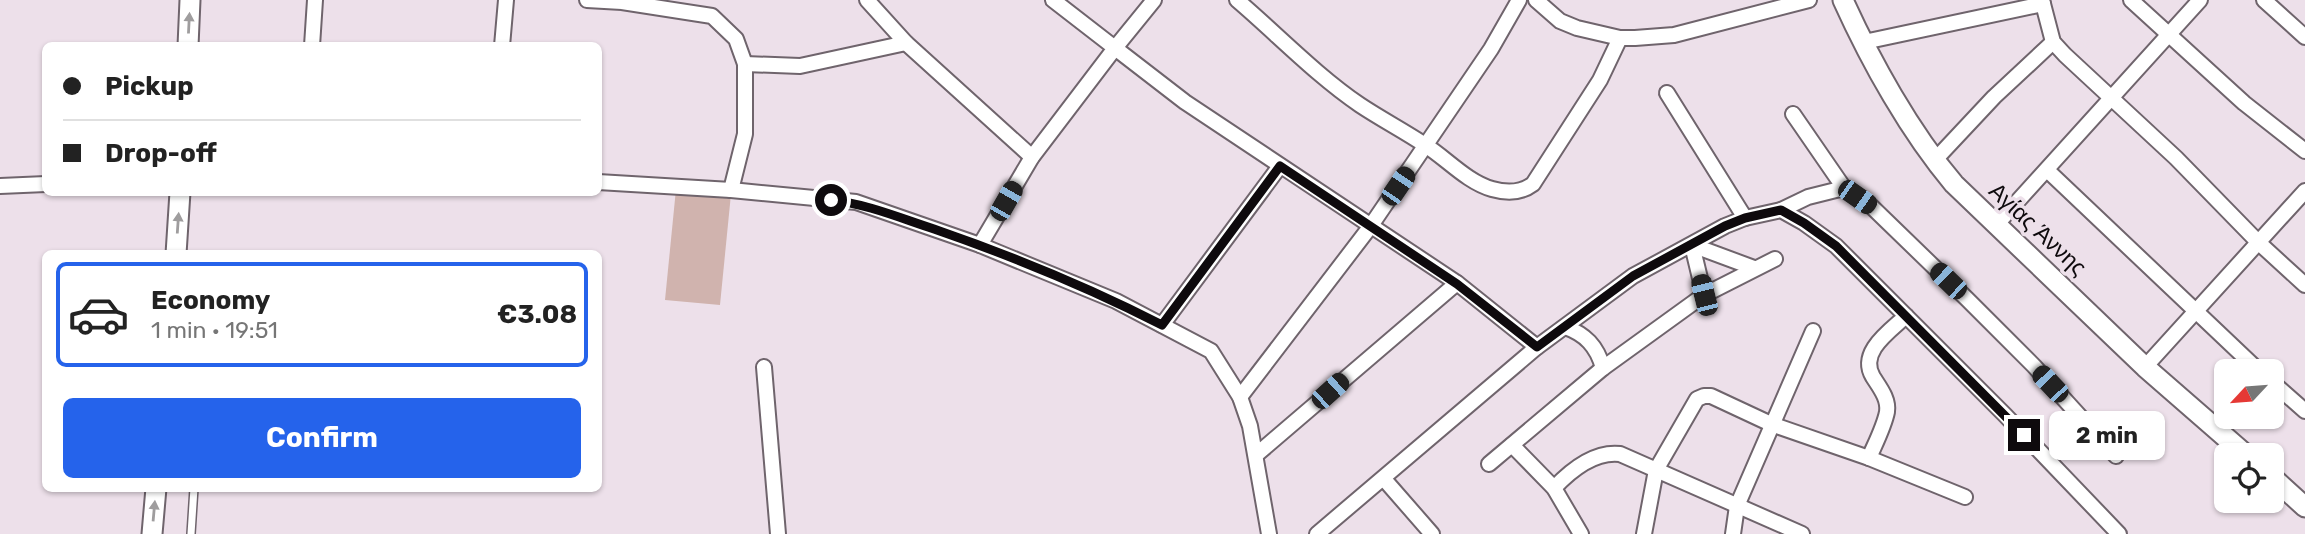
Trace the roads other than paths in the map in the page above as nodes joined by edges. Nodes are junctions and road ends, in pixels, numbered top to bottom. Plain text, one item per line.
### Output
1 (190, 0) edge
2 (315, 0) edge
3 (506, 0) edge
4 (587, 0) edge
5 (867, 0) edge
6 (1053, 0) edge
7 (1154, 0) edge
8 (1237, 0) edge
9 (1519, 0) edge
10 (1536, 0) edge
11 (1809, 0) edge
12 (1843, 0) edge
13 (2131, 0) edge
14 (2200, 0) edge
15 (2264, 0) edge
16 (2043, 2) edge
17 (2168, 36) junction
18 (2305, 37) edge
19 (1620, 38) junction
20 (188, 42) edge
21 (312, 42) edge
22 (502, 42) edge
23 (1864, 42) junction
24 (2053, 42) junction
25 (906, 43) junction
26 (1115, 48) junction
27 (745, 65) junction
28 (1667, 93) dead end
29 (2110, 97) junction
30 (1793, 114) dead end
31 (1426, 145) junction
32 (2305, 152) edge
33 (1032, 157) junction
34 (1934, 161) junction
35 (1280, 166) junction
36 (2047, 170) junction
37 (602, 182) edge
38 (42, 184) edge
39 (0, 186) edge
40 (1844, 188) junction
41 (731, 190) junction
42 (2305, 191) edge
43 (180, 196) edge
44 (1781, 210) junction
45 (1745, 218) junction
46 (1997, 224) junction
47 (1370, 227) junction
48 (2259, 243) junction
49 (980, 245) junction
50 (1692, 245) junction
51 (176, 250) edge
52 (1775, 259) dead end
53 (1754, 268) junction
54 (1457, 284) junction
55 (2305, 285) edge
56 (1704, 295) junction
57 (2196, 311) junction
58 (1906, 316) junction
59 (1162, 325) junction
60 (1565, 327) junction
61 (1813, 331) dead end
62 (1537, 347) junction
63 (2246, 359) edge
64 (764, 367) dead end
65 (2145, 367) junction
66 (1603, 368) junction
67 (2284, 393) edge
68 (1240, 397) junction
69 (2305, 411) edge
70 (1771, 424) junction
71 (2232, 443) edge
72 (1512, 445) junction
73 (1256, 455) junction
74 (2116, 456) dead end
75 (1869, 458) junction
76 (1489, 464) dead end
77 (1656, 470) junction
78 (1384, 479) junction
79 (1554, 488) junction
80 (2284, 488) edge
81 (156, 492) edge
82 (194, 492) edge
83 (1965, 497) dead end
84 (1737, 506) junction
85 (2305, 507) edge
86 (152, 534) edge
87 (191, 534) edge
88 (778, 534) edge
89 (1269, 534) edge
90 (1317, 534) edge
91 (1432, 534) edge
92 (1581, 534) edge
93 (1644, 534) edge
94 (1733, 534) edge
95 (1802, 534) edge
96 (2119, 534) edge

20 -> 1 street
2 - 21 street
3 - 22 street
4 - 27 street
5 - 25 street
6 - 26 street
7 - 26 street
8 - 31 street
9 - 31 street
10 - 19 street
11 - 19 street
12 - 23 street, Αγίας Άννης
13 - 17 street
14 - 17 street
15 - 18 street
16 - 23 street
16 - 24 street
17 - 29 street
17 - 32 street
19 - 31 street
23 - 34 street, Αγίας Άννης
24 - 29 street
24 - 34 street
25 - 27 street
25 - 33 street
26 - 33 street
26 - 35 street
27 - 41 street
28 - 45 street
29 - 36 street
29 - 48 street
30 - 40 street
31 - 47 street
33 - 49 street
34 - 46 street, Αγίας Άννης
35 - 47 street
35 - 59 street
36 - 46 street
36 - 57 street
37 - 41 street
38 - 39 street
40 - 44 street
40 - 74 street
41 - 49 street
42 - 48 street
51 -> 43 street
44 - 45 street
44 - 58 street
45 - 50 street
46 - 65 street, Αγίας Άννης
47 - 54 street
47 - 68 street
48 - 55 street
48 - 57 street
49 - 59 street
50 - 53 street
50 - 56 street
50 - 60 street
52 - 53 street
53 - 56 street
54 - 62 street
54 - 73 street
56 - 66 street
57 - 63 street
57 - 65 street
58 - 75 street
58 - 96 street
59 - 68 street
60 - 62 street
60 - 66 street
61 - 70 street
62 - 78 street
64 - 88 street
65 - 71 street, Αγίας Άννης
66 - 72 street
67 - 69 street
68 - 73 street
70 - 75 street
70 - 77 street
70 - 84 street
72 - 76 street
72 - 79 street
73 - 89 street
75 - 83 street
77 - 79 street
77 - 84 street
77 - 93 street
78 - 90 street
78 - 91 street
79 - 92 street
80 - 85 street
86 -> 81 street
82 - 87 lane
84 - 94 street
84 - 95 street

